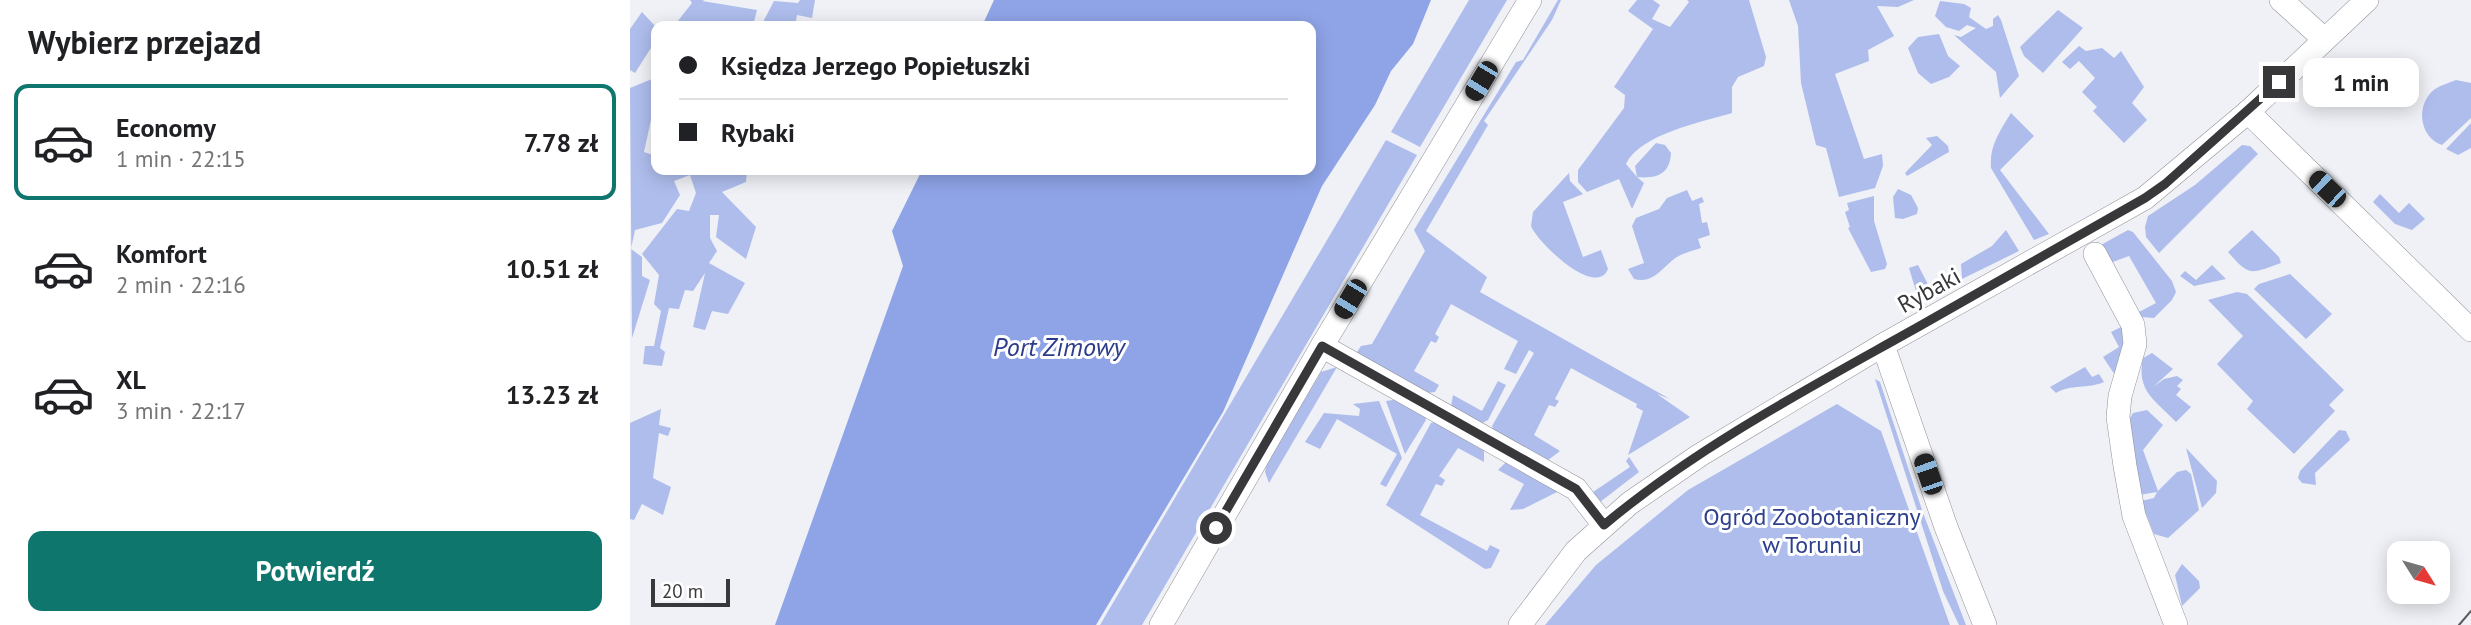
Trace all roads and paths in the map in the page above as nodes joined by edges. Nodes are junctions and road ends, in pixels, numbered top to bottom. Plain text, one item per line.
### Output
1 (1530, 0) edge
2 (2281, 0) edge
3 (2367, 0) edge
4 (2324, 40) junction
5 (2248, 112) junction
6 (2095, 254) dead end
7 (2471, 330) edge
8 (1883, 345) junction
9 (1322, 346) junction
10 (1604, 525) junction
11 (1161, 625) edge
12 (1520, 625) edge
13 (1985, 625) edge
14 (2176, 625) edge

1 - 9 street
2 - 4 street
3 - 4 street, Rybaki
4 - 5 street, Rybaki
5 - 7 street
5 - 8 street, Rybaki
6 - 14 street
8 - 10 street, Rybaki
8 - 13 street
9 - 10 street
9 - 11 street
10 - 12 street, Rybaki

